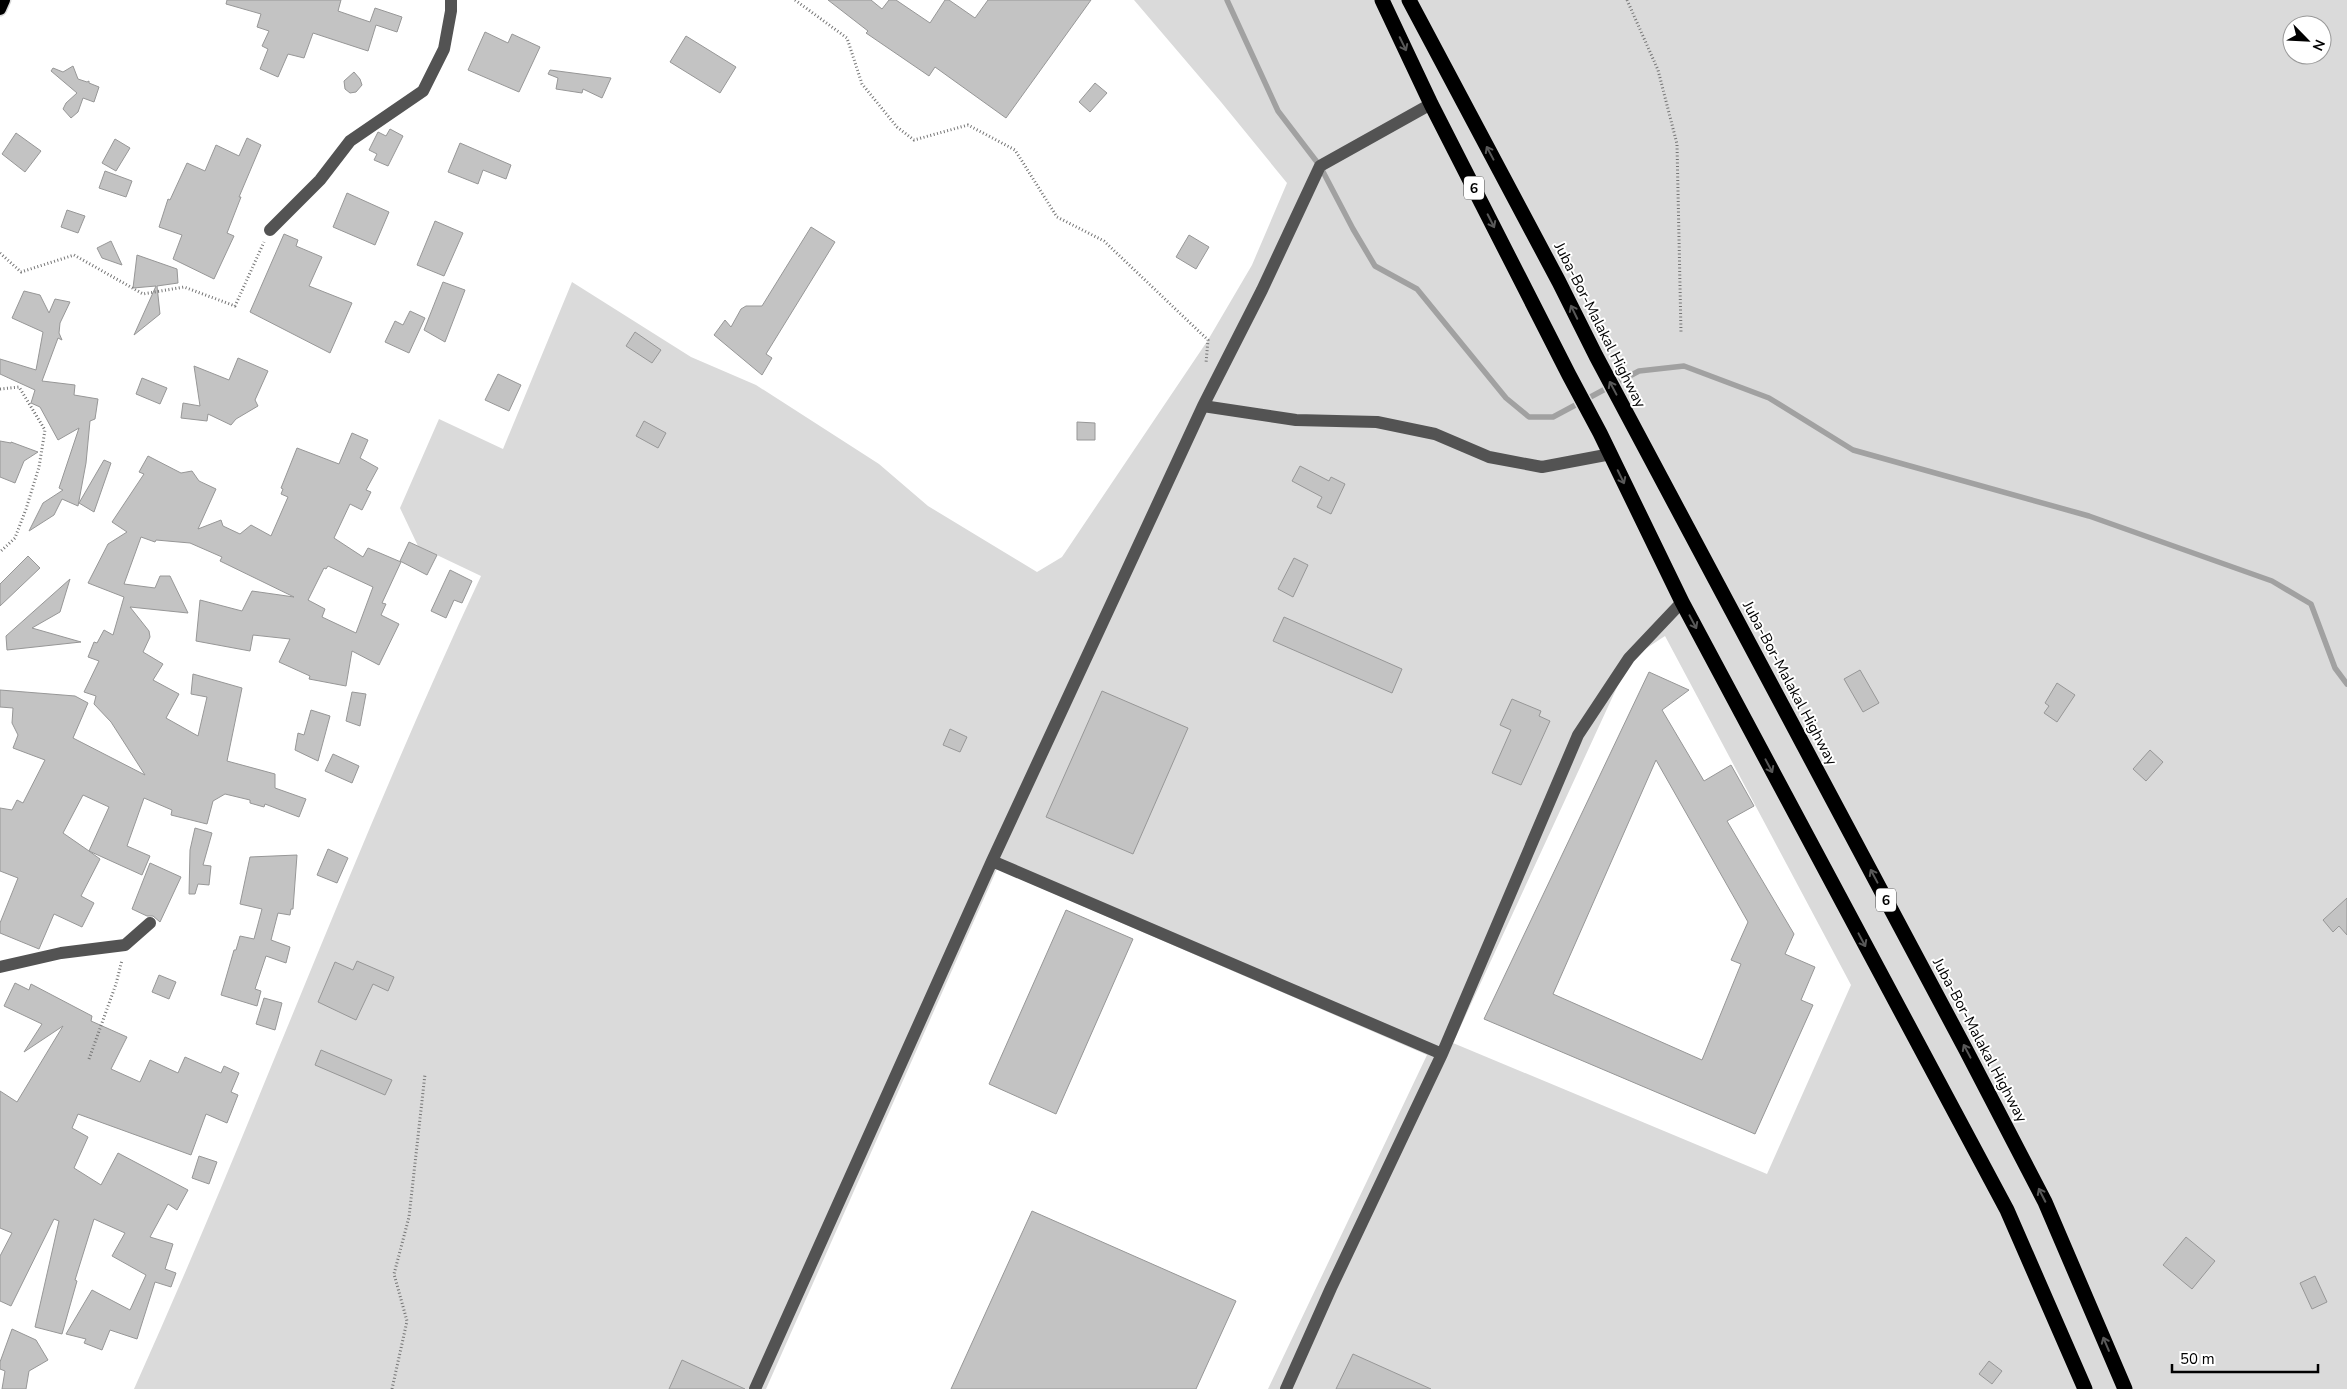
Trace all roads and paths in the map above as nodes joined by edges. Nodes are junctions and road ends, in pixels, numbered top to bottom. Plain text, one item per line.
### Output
1 (4, 0) edge
2 (450, 0) edge
3 (794, 0) edge
4 (1382, 0) edge
5 (1409, 0) edge
6 (1627, 0) edge
7 (0, 9) edge
8 (1431, 104) junction
9 (270, 230) joint
10 (0, 253) edge
11 (1681, 333) dead end
12 (1206, 368) dead end
13 (0, 389) edge
14 (1202, 406) junction
15 (1610, 454) junction
16 (0, 552) edge
17 (1682, 602) junction
18 (992, 862) junction
19 (150, 923) dead end
20 (125, 945) junction
21 (0, 967) edge
22 (1442, 1054) junction
23 (88, 1059) dead end
24 (425, 1074) dead end
25 (392, 1389) edge
26 (755, 1389) edge
27 (1286, 1389) edge
28 (2085, 1389) edge
29 (2125, 1389) edge

1 - 7 main road
2 - 9 street
3 - 12 path
4 -> 8 highway, 6
29 -> 5 highway, Juba-Bor-Malakal Highway / 6
6 - 11 path
8 - 14 street
8 -> 15 highway, 6
9 - 10 path
13 - 16 path
14 - 15 street
14 - 18 street
15 -> 17 highway, 6
17 - 22 street
17 -> 28 highway, 6
18 - 22 street
18 - 26 street
19 - 20 street
20 - 21 street
20 - 23 path
22 - 27 street
24 - 25 path

